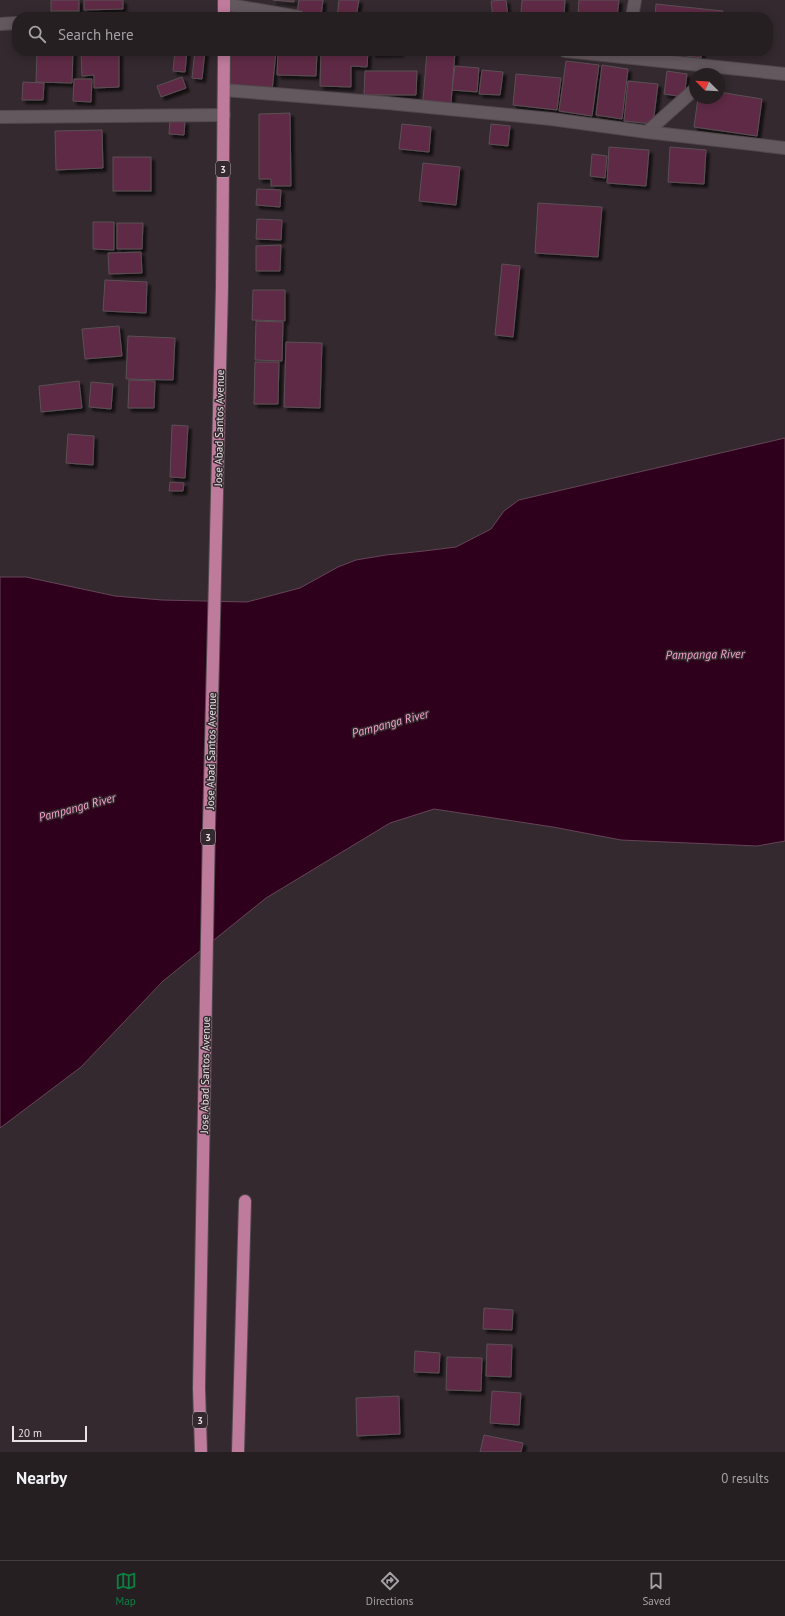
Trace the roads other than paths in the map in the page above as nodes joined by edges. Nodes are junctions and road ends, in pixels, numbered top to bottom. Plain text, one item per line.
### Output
1 (635, 0) edge
2 (224, 2) edge
3 (274, 12) edge
4 (633, 12) edge
5 (12, 23) edge
6 (0, 24) edge
7 (224, 56) edge
8 (631, 56) edge
9 (698, 68) edge
10 (725, 71) edge
11 (785, 74) edge
12 (224, 90) junction
13 (689, 94) edge
14 (224, 115) junction
15 (0, 117) edge
16 (648, 132) junction
17 (785, 148) edge
18 (245, 1201) dead end
19 (201, 1452) edge
20 (238, 1452) edge

1 - 4 street
2 - 3 street
5 - 6 street
7 - 12 highway, Jose Abad Santos Avenue / 3
8 - 9 street
10 - 11 street
12 - 14 highway, Jose Abad Santos Avenue / 3
12 - 16 street
13 - 16 street
14 - 15 street
14 - 19 highway, Jose Abad Santos Avenue / 3
16 - 17 street
18 - 20 highway

